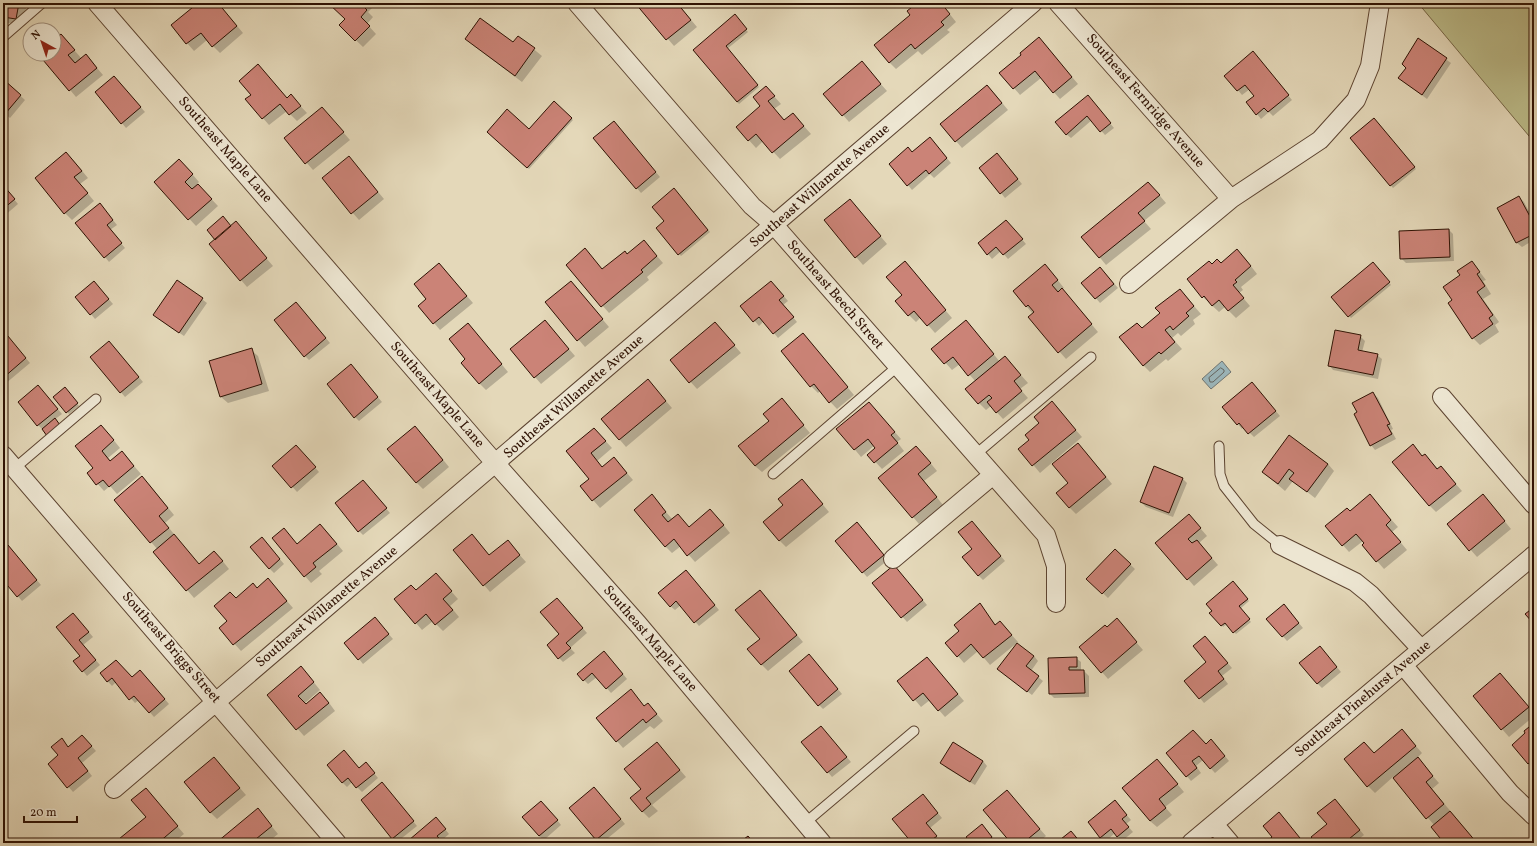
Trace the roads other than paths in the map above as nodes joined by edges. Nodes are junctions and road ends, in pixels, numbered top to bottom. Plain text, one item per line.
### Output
1 (42, 3) edge
2 (97, 3) edge
3 (577, 3) edge
4 (1033, 3) edge
5 (1058, 3) edge
6 (1380, 3) edge
7 (3, 37) edge
8 (1231, 199) junction
9 (774, 225) junction
10 (1129, 284) dead end
11 (1091, 357) dead end
12 (898, 366) junction
13 (1442, 397) dead end
14 (96, 399) dead end
15 (1218, 446) dead end
16 (3, 455) edge
17 (975, 455) junction
18 (496, 464) junction
19 (15, 468) junction
20 (773, 474) dead end
21 (993, 475) junction
22 (1534, 505) edge
23 (1280, 545) joint
24 (1534, 555) edge
25 (893, 559) dead end
26 (1056, 603) dead end
27 (1421, 649) junction
28 (1403, 665) junction
29 (216, 701) junction
30 (914, 731) dead end
31 (114, 789) dead end
32 (1534, 816) edge
33 (805, 823) junction
34 (1214, 824) junction
35 (337, 843) edge
36 (822, 843) edge
37 (1191, 843) edge
38 (1230, 843) edge

1 - 7 lane
2 - 18 street, Southeast Maple Lane
3 - 9 street, Southeast Beech Street
4 - 9 street, Southeast Willamette Avenue
5 - 8 street, Southeast Fernridge Avenue
6 - 8 street
8 - 10 street
9 - 12 street, Southeast Beech Street
9 - 18 street, Southeast Willamette Avenue
11 - 17 lane
12 - 17 street, Southeast Beech Street
12 - 20 lane
13 - 22 street
14 - 19 lane
15 - 23 lane
16 - 19 street, Southeast Briggs Street
17 - 21 street, Southeast Beech Street
18 - 29 street, Southeast Willamette Avenue
18 - 33 street, Southeast Maple Lane
19 - 29 street, Southeast Briggs Street
21 - 25 street
21 - 26 street, Southeast Beech Street
23 - 27 street
24 - 27 street, Southeast Pinehurst Avenue
27 - 28 street, Southeast Pinehurst Avenue
28 - 32 street
28 - 34 street, Southeast Pinehurst Avenue
29 - 31 street, Southeast Willamette Avenue
29 - 35 street, Southeast Briggs Street
30 - 33 lane
33 - 36 street, Southeast Maple Lane
34 - 37 street, Southeast Pinehurst Avenue
34 - 38 street

